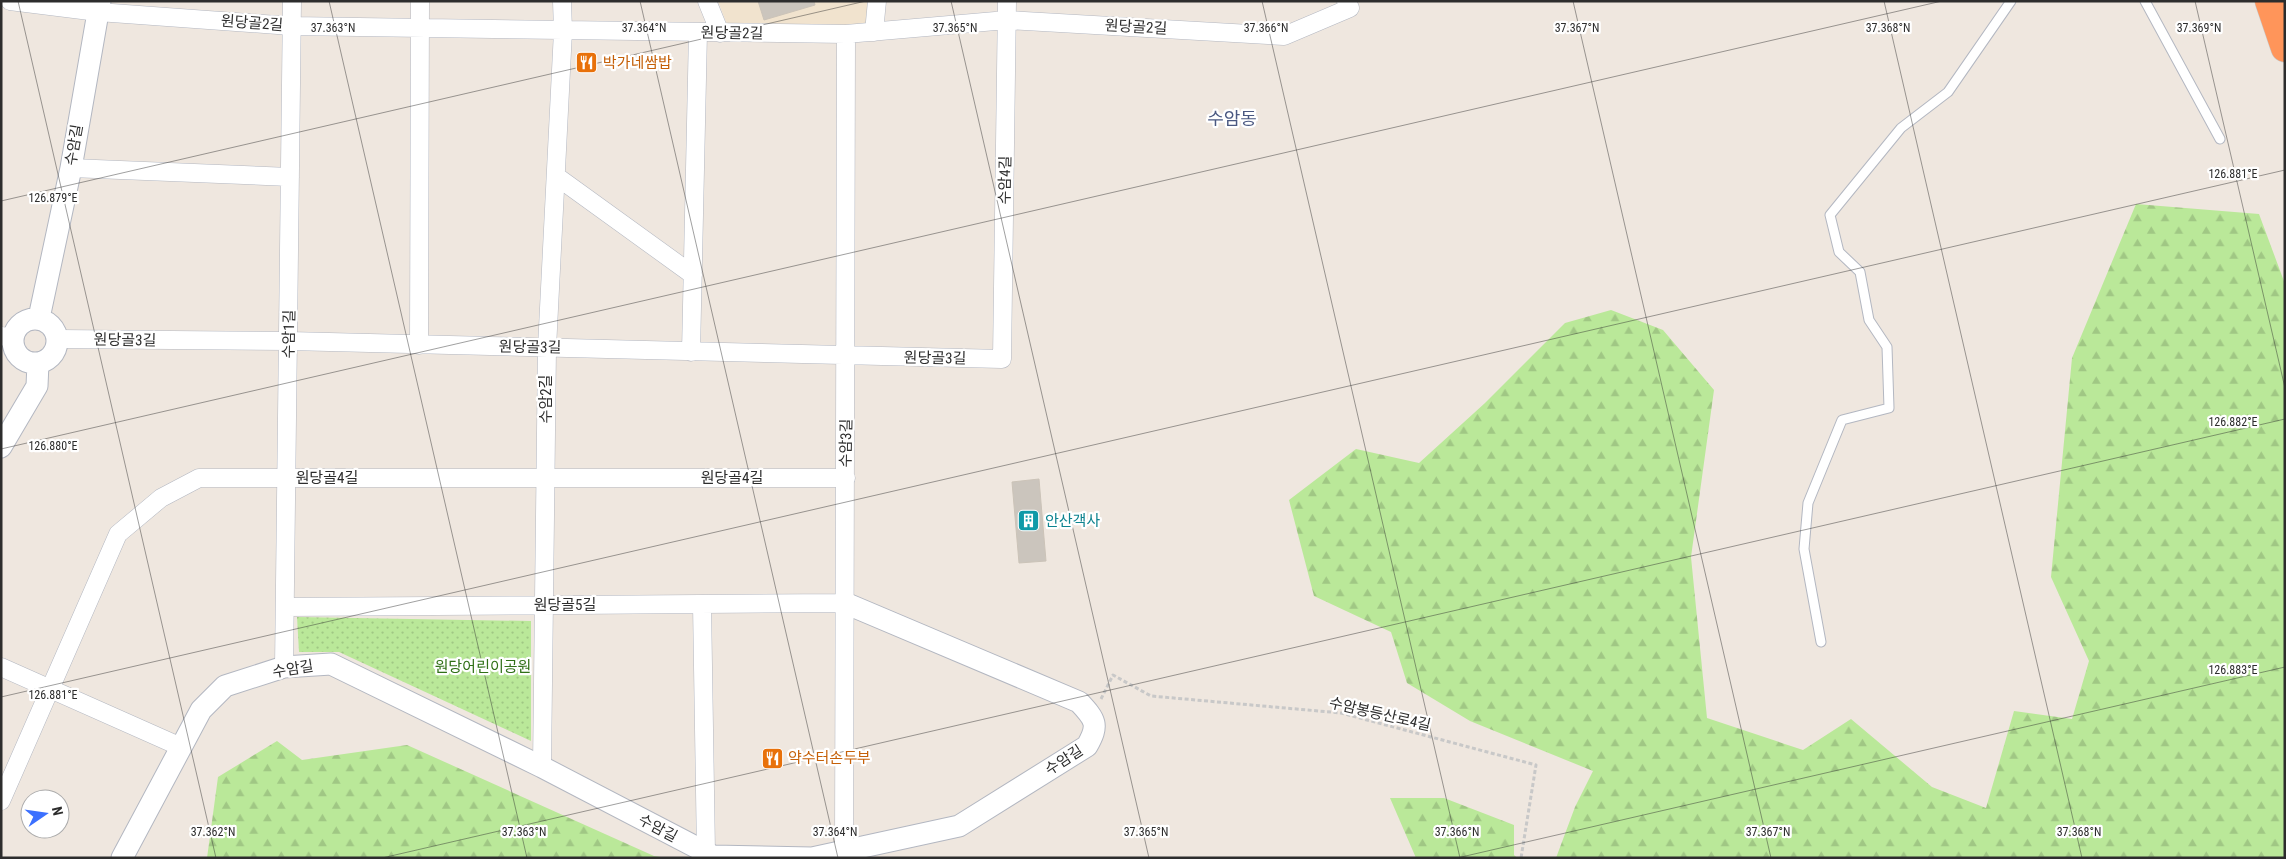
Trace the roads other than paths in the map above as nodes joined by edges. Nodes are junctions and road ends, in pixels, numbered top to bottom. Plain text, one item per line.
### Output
1 (10, 1) edge
2 (292, 1) edge
3 (420, 1) edge
4 (562, 1) edge
5 (707, 1) edge
6 (877, 1) edge
7 (1007, 1) edge
8 (1346, 1) edge
9 (2011, 1) edge
10 (2145, 1) edge
11 (2269, 1) edge
12 (99, 7) edge
13 (171, 9) edge
14 (1006, 20) junction
15 (291, 26) junction
16 (420, 27) junction
17 (563, 31) junction
18 (698, 32) junction
19 (874, 32) junction
20 (720, 33) junction
21 (846, 34) junction
22 (2285, 48) edge
23 (2220, 139) dead end
24 (71, 168) junction
25 (556, 176) junction
26 (290, 177) junction
27 (693, 275) junction
28 (39, 318) junction
29 (7, 337) edge
30 (58, 339) junction
31 (288, 342) junction
32 (419, 345) junction
33 (547, 348) junction
34 (691, 352) junction
35 (847, 356) junction
36 (1002, 359) joint
37 (38, 363) junction
38 (1, 447) edge
39 (287, 478) junction
40 (546, 478) junction
41 (846, 478) junction
42 (845, 603) junction
43 (702, 604) junction
44 (544, 605) junction
45 (285, 607) junction
46 (1822, 642) dead end
47 (1, 667) edge
48 (284, 667) junction
49 (50, 689) junction
50 (181, 747) junction
51 (542, 767) junction
52 (1, 801) edge
53 (859, 852) edge
54 (706, 853) junction
55 (122, 858) edge

1 - 12 street, 원당골2길
2 - 15 street, 수암1길
3 - 16 street
4 - 17 street, 수암2길
5 - 20 street
6 - 19 street
7 - 14 street, 수암4길
8 - 14 street, 원당골2길
9 - 46 lane
10 - 23 lane
11 - 22 highway
12 - 13 street, 원당골2길
12 - 24 street, 수암길
13 - 15 street, 원당골2길
14 - 19 street, 원당골2길
14 - 36 street, 수암4길
15 - 16 street, 원당골2길
15 - 26 street, 수암1길
16 - 17 street, 원당골2길
16 - 32 street
17 - 18 street, 원당골2길
17 - 25 street, 수암2길
18 - 20 street, 원당골2길
18 - 27 street
19 - 21 street, 원당골2길
20 - 21 street, 원당골2길
21 - 35 street, 수암3길
24 - 26 street
24 - 28 street, 수암길
25 - 27 street
25 - 33 street, 수암2길
26 - 31 street, 수암1길
27 - 34 street
28 - 29 street
28 - 30 street
29 - 37 street
30 - 31 street, 원당골3길
30 - 37 street
31 - 32 street, 원당골3길
31 - 39 street, 수암1길
32 - 33 street, 원당골3길
33 - 34 street, 원당골3길
33 - 40 street, 수암2길
34 - 35 street, 원당골3길
35 - 36 street, 원당골3길
35 - 41 street, 수암3길
37 - 38 street
39 - 40 street, 원당골4길
39 - 45 street, 수암1길
39 - 49 street, 원당골4길
40 - 41 street, 원당골4길
40 - 44 street, 수암2길
41 - 42 street, 수암3길
42 - 43 street, 원당골5길
42 - 53 street, 수암3길
42 - 53 street, 수암길
43 - 44 street, 원당골5길
43 - 54 street
44 - 45 street, 원당골5길
44 - 51 street, 수암2길
45 - 48 street, 수암1길
47 - 49 street
48 - 50 street, 수암길
48 - 51 street, 수암길
49 - 50 street
49 - 52 street, 원당골4길
50 - 55 street, 수암길
51 - 54 street, 수암길
53 - 54 street, 수암길

